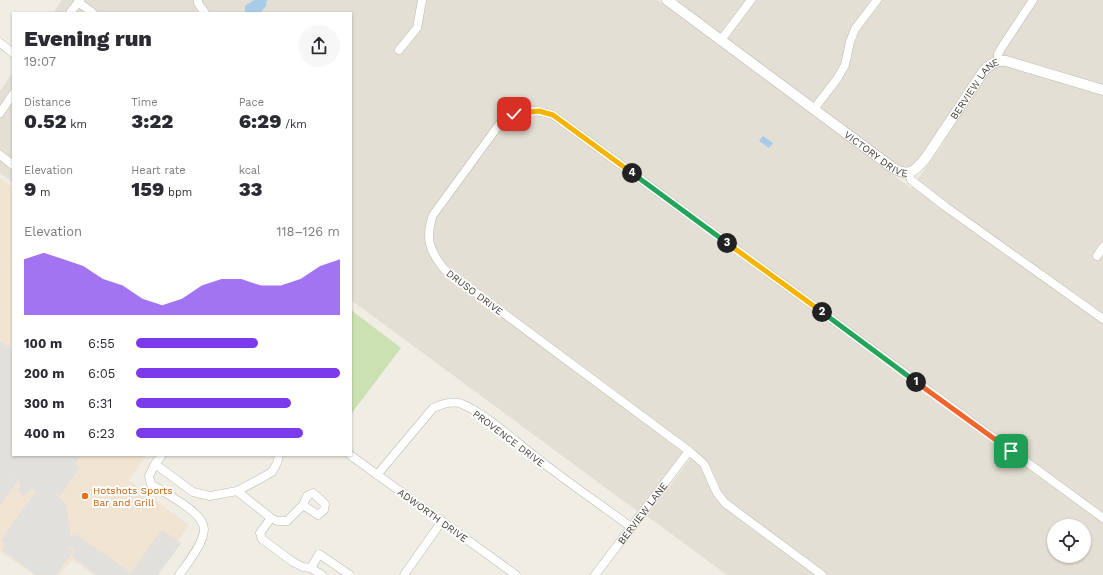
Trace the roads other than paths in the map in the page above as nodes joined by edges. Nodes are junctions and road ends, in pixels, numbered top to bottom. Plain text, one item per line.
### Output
1 (198, 0) edge
2 (422, 0) edge
3 (667, 0) edge
4 (751, 0) edge
5 (877, 0) edge
6 (1033, 0) edge
7 (79, 1) edge
8 (71, 12) edge
9 (92, 12) edge
10 (204, 12) edge
11 (721, 40) junction
12 (0, 43) edge
13 (399, 50) dead end
14 (12, 52) edge
15 (998, 61) junction
16 (1103, 90) edge
17 (12, 95) edge
18 (814, 109) junction
19 (0, 113) edge
20 (0, 155) edge
21 (12, 164) edge
22 (909, 173) junction
23 (1103, 247) edge
24 (1097, 256) dead end
25 (1103, 319) edge
26 (689, 451) junction
27 (161, 456) edge
28 (279, 456) edge
29 (351, 456) edge
30 (155, 464) junction
31 (377, 475) junction
32 (238, 491) junction
33 (303, 505) dead end
34 (271, 518) junction
35 (1103, 518) edge
36 (442, 521) junction
37 (631, 527) junction
38 (311, 568) junction
39 (179, 575) edge
40 (322, 575) edge
41 (350, 575) edge
42 (404, 575) edge
43 (516, 575) edge
44 (594, 575) edge
45 (822, 575) edge

1 - 10 street
2 - 13 street
3 - 11 street, VICTORY DRIVE
4 - 11 street
5 - 18 street
6 - 15 street, BERVIEW LANE
7 - 8 street
7 - 9 street
11 - 18 street, VICTORY DRIVE
12 - 14 street
15 - 16 street
15 - 22 street, BERVIEW LANE
17 - 19 street
18 - 22 street, VICTORY DRIVE
20 - 21 street
22 - 25 street, VICTORY DRIVE
23 - 24 street
26 - 35 street, DRUSO DRIVE
26 - 37 street, BERVIEW LANE
26 - 45 street, DRUSO DRIVE
27 - 30 street
28 - 32 street
29 - 31 street, ADWORTH DRIVE
30 - 32 street
30 - 39 street
31 - 36 street, ADWORTH DRIVE
31 - 37 street, PROVENCE DRIVE
32 - 34 street
33 - 34 street
34 - 38 street
36 - 42 street
36 - 43 street, ADWORTH DRIVE
37 - 44 street, BERVIEW LANE
38 - 40 street
38 - 41 street

